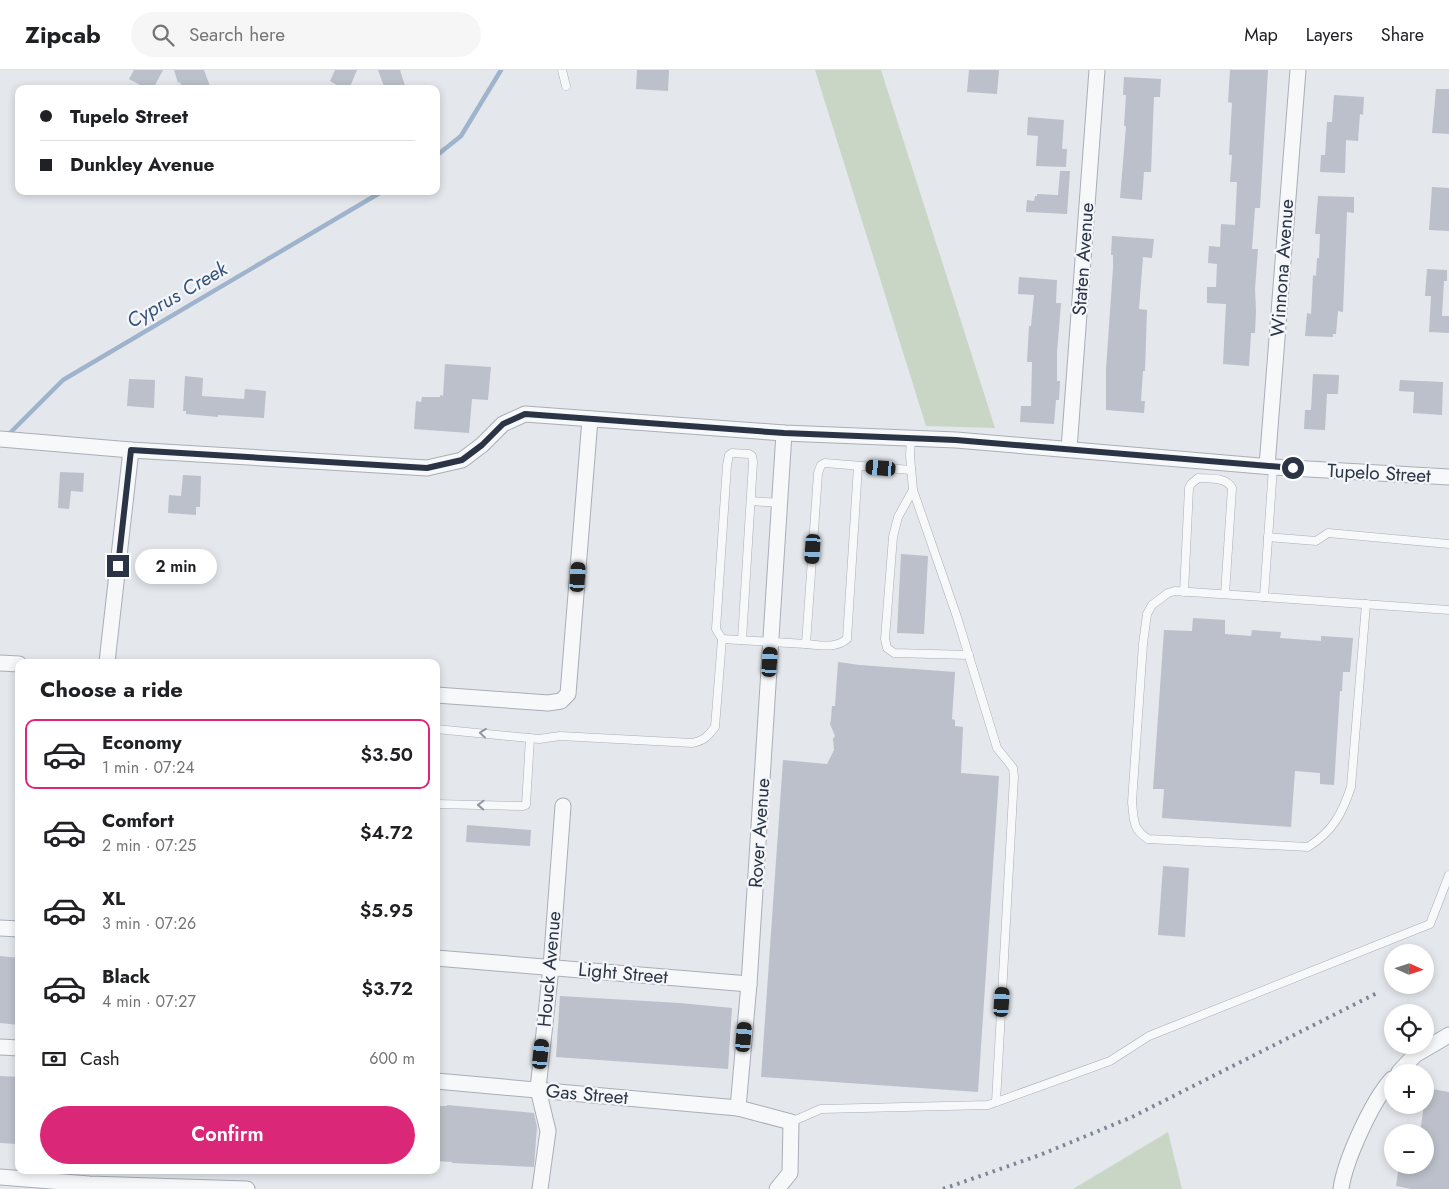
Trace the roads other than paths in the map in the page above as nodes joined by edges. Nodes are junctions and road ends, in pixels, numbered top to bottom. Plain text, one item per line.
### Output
1 (562, 70) edge
2 (1097, 70) edge
3 (1298, 70) edge
4 (566, 86) dead end
5 (590, 419) junction
6 (784, 433) junction
7 (911, 438) junction
8 (0, 439) edge
9 (1069, 449) junction
10 (131, 450) junction
11 (858, 466) junction
12 (1270, 466) junction
13 (911, 470) junction
14 (1449, 477) edge
15 (913, 490) junction
16 (751, 501) junction
17 (780, 503) junction
18 (1268, 537) junction
19 (1449, 544) edge
20 (1184, 592) junction
21 (1225, 594) junction
22 (1264, 597) junction
23 (1366, 604) junction
24 (1449, 610) edge
25 (722, 639) junction
26 (742, 640) junction
27 (771, 643) junction
28 (806, 644) junction
29 (969, 655) junction
30 (106, 659) edge
31 (0, 663) edge
32 (15, 664) edge
33 (440, 695) edge
34 (440, 728) edge
35 (530, 738) junction
36 (440, 804) edge
37 (562, 806) dead end
38 (1449, 876) edge
39 (0, 928) edge
40 (15, 929) edge
41 (440, 958) edge
42 (551, 967) junction
43 (749, 984) junction
44 (1449, 1035) edge
45 (0, 1047) edge
46 (15, 1048) edge
47 (1407, 1064) edge
48 (440, 1081) edge
49 (538, 1089) junction
50 (1384, 1090) edge
51 (996, 1102) junction
52 (738, 1108) junction
53 (791, 1122) junction
54 (0, 1178) edge
55 (88, 1181) edge
56 (247, 1189) edge
57 (540, 1189) edge
58 (777, 1189) edge
59 (1341, 1189) edge

1 - 4 lane
2 - 9 street, Staten Avenue
3 - 12 street, Winnona Avenue
5 - 6 street, Tupelo Street
5 - 10 street, Tupelo Street
5 - 33 street
6 - 7 street, Tupelo Street
6 - 17 street, Rover Avenue
7 - 9 street, Tupelo Street
7 - 13 lane
8 - 10 street, Tupelo Street
9 - 12 street, Tupelo Street
10 - 30 street
11 - 13 lane
11 - 28 lane
11 - 28 lane
12 - 14 street, Tupelo Street
12 - 18 lane
13 - 15 lane
15 - 29 lane
15 - 29 lane
16 - 17 lane
16 - 25 lane
16 - 26 lane
17 - 27 street, Rover Avenue
18 - 19 lane
18 - 22 lane
20 - 21 lane
20 - 21 lane
20 - 23 lane
21 - 22 lane
22 - 23 lane
23 - 24 lane
25 - 26 lane
25 - 35 lane
26 - 27 lane
27 - 28 lane
27 - 43 street, Rover Avenue
29 - 51 lane
31 - 32 street
35 -> 34 lane
35 -> 36 lane
37 - 42 street, Houck Avenue
38 - 51 lane
39 - 40 street
41 - 42 street, Light Street
42 - 43 street, Light Street
42 - 49 street, Houck Avenue
43 - 52 street, Rover Avenue
44 - 47 street
45 - 46 street
48 - 49 street, Gas Street
49 - 52 street, Gas Street
49 - 57 street, Houck Avenue
50 - 59 street
51 - 53 lane
52 - 53 street
53 - 58 street
54 - 55 street
55 - 56 street

